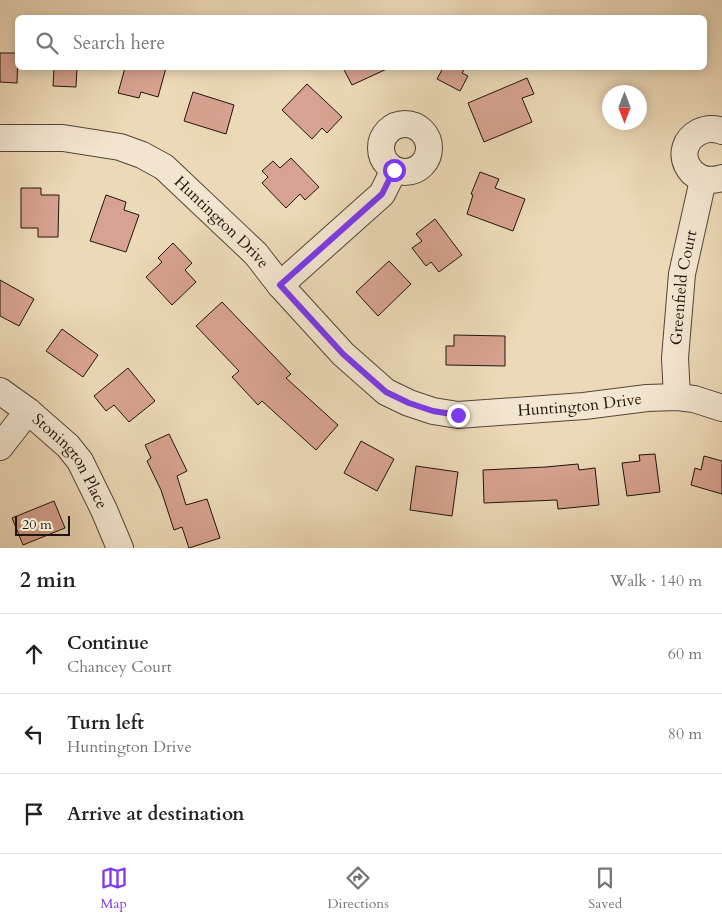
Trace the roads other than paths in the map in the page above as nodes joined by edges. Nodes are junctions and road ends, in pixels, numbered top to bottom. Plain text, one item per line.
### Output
1 (722, 131) edge
2 (0, 138) edge
3 (394, 170) dead end
4 (713, 179) edge
5 (280, 285) junction
6 (0, 391) edge
7 (677, 397) junction
8 (722, 408) edge
9 (28, 411) junction
10 (0, 448) edge
11 (120, 548) edge

1 - 4 street, Greenfield Court
2 - 5 street, Huntington Drive
3 - 5 street
4 - 7 street, Greenfield Court
5 - 7 street, Huntington Drive
6 - 9 street, Stonington Place
7 - 8 street, Huntington Drive
9 - 10 street
9 - 11 street, Stonington Place

